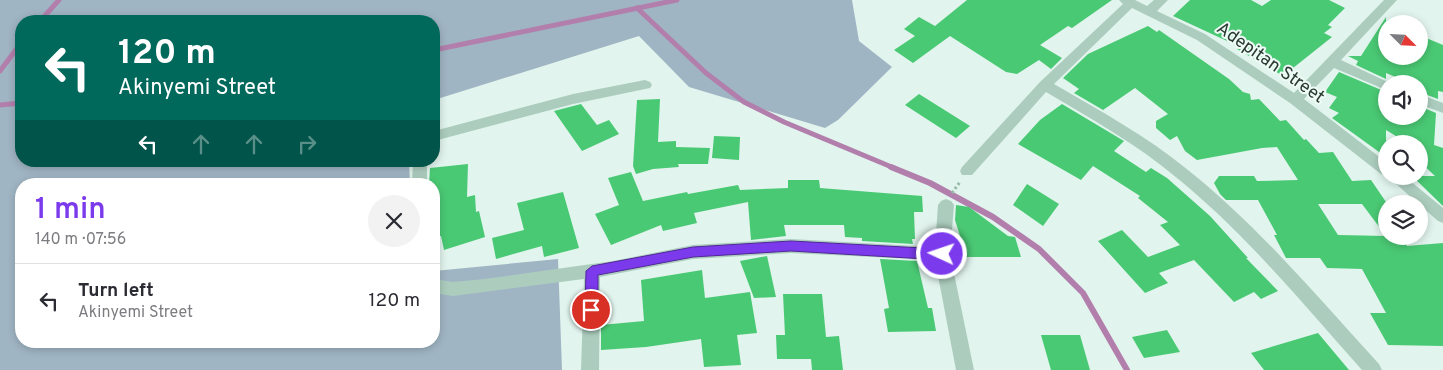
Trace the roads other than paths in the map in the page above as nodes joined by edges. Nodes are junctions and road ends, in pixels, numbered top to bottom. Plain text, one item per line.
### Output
1 (1162, 0) edge
2 (1391, 0) edge
3 (1128, 2) edge
4 (1149, 11) junction
5 (1332, 62) junction
6 (1378, 82) edge
7 (644, 84) dead end
8 (1045, 84) junction
9 (1295, 100) junction
10 (1428, 102) edge
11 (1443, 108) edge
12 (440, 134) edge
13 (1378, 164) edge
14 (966, 173) road end
15 (1405, 185) edge
16 (948, 201) road end
17 (1443, 217) edge
18 (942, 254) junction
19 (592, 271) junction
20 (440, 287) edge
21 (590, 370) edge
22 (965, 370) edge
23 (1373, 370) edge

1 - 4 street
2 - 5 street
3 - 4 street, Adepitan Street
3 - 8 street
4 - 9 street, Adepitan Street
5 - 6 street
5 - 9 street
7 - 12 street
8 - 14 street
8 - 23 street
9 - 13 street, Adepitan Street
10 - 11 street
15 - 17 street
16 - 18 street
18 - 19 street
18 - 22 street
19 - 20 street
19 - 21 street

